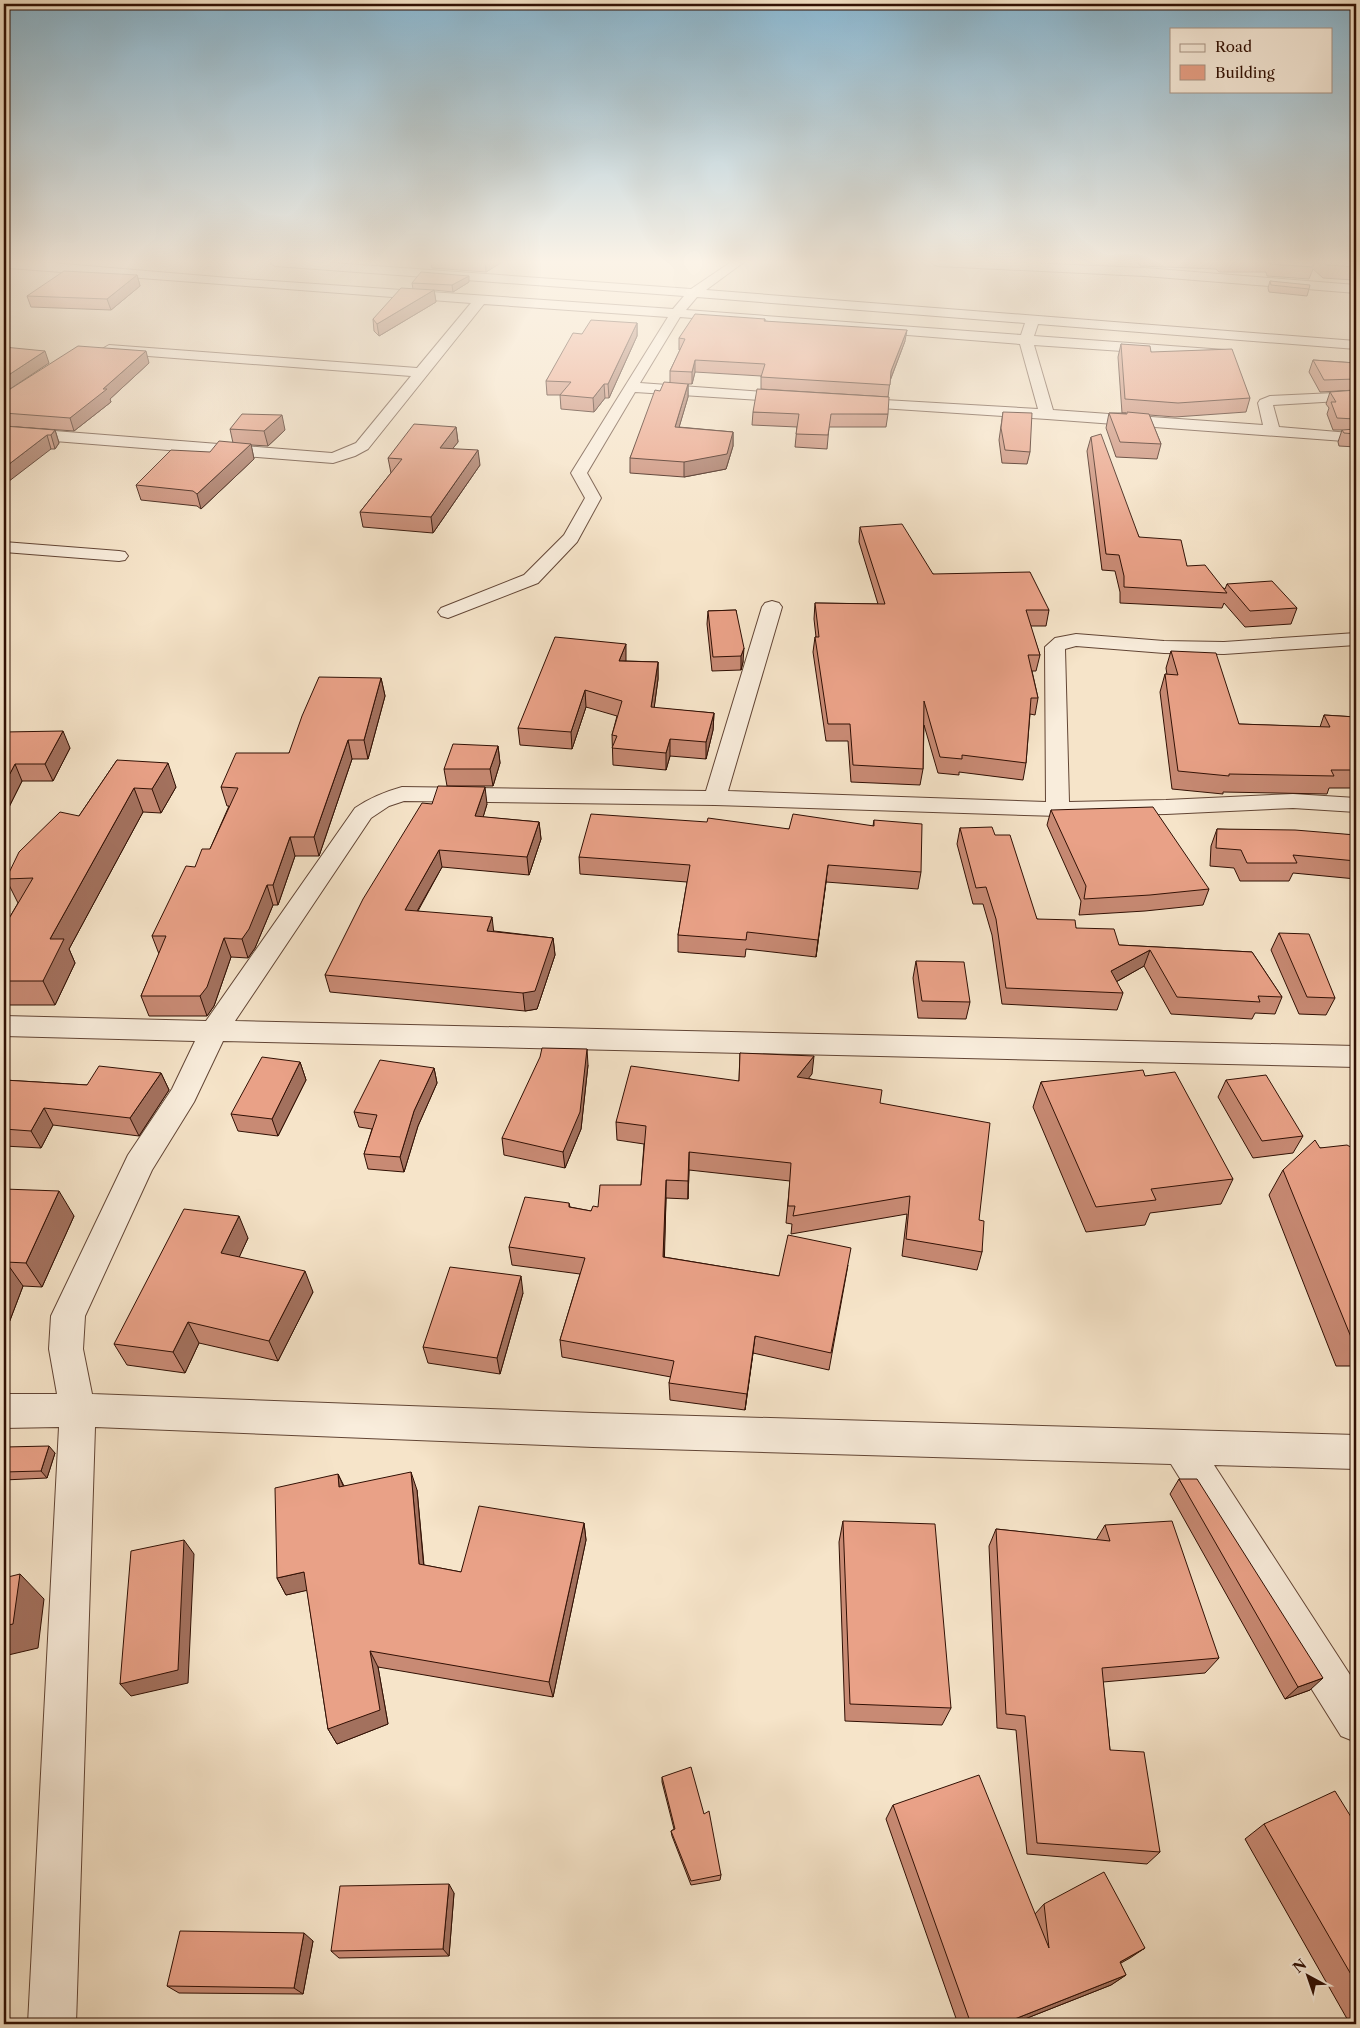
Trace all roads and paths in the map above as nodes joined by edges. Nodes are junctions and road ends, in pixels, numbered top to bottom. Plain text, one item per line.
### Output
1 (213, 357) edge
2 (434, 357) edge
3 (649, 357) edge
4 (1031, 357) edge
5 (422, 372) junction
6 (630, 388) junction
7 (1356, 396) edge
8 (809, 399) edge
9 (838, 401) edge
10 (1047, 414) junction
11 (1272, 430) junction
12 (4, 432) edge
13 (1344, 436) edge
14 (4, 547) edge
15 (119, 556) dead end
16 (772, 607) dead end
17 (448, 612) dead end
18 (1356, 639) edge
19 (714, 798) junction
20 (1356, 805) edge
21 (1058, 809) junction
22 (4, 1026) edge
23 (214, 1031) junction
24 (1356, 1057) edge
25 (78, 1410) junction
26 (4, 1411) edge
27 (1181, 1447) junction
28 (1356, 1452) edge
29 (1356, 1721) edge
30 (52, 2024) edge
31 (563, 2024) edge
32 (586, 2024) edge

1 - 5 street
2 - 5 street
3 - 6 street
4 - 10 street
5 - 12 street
6 - 8 street
6 - 17 street
7 - 11 street
9 - 10 street
10 - 11 street
11 - 13 street
14 - 15 street
16 - 19 street
18 - 21 street
19 - 21 street
19 - 23 street
20 - 21 street
22 - 23 street
23 - 24 street
23 - 25 street
25 - 26 street
25 - 27 street
25 - 30 street
27 - 28 street
27 - 29 street
31 - 32 path

